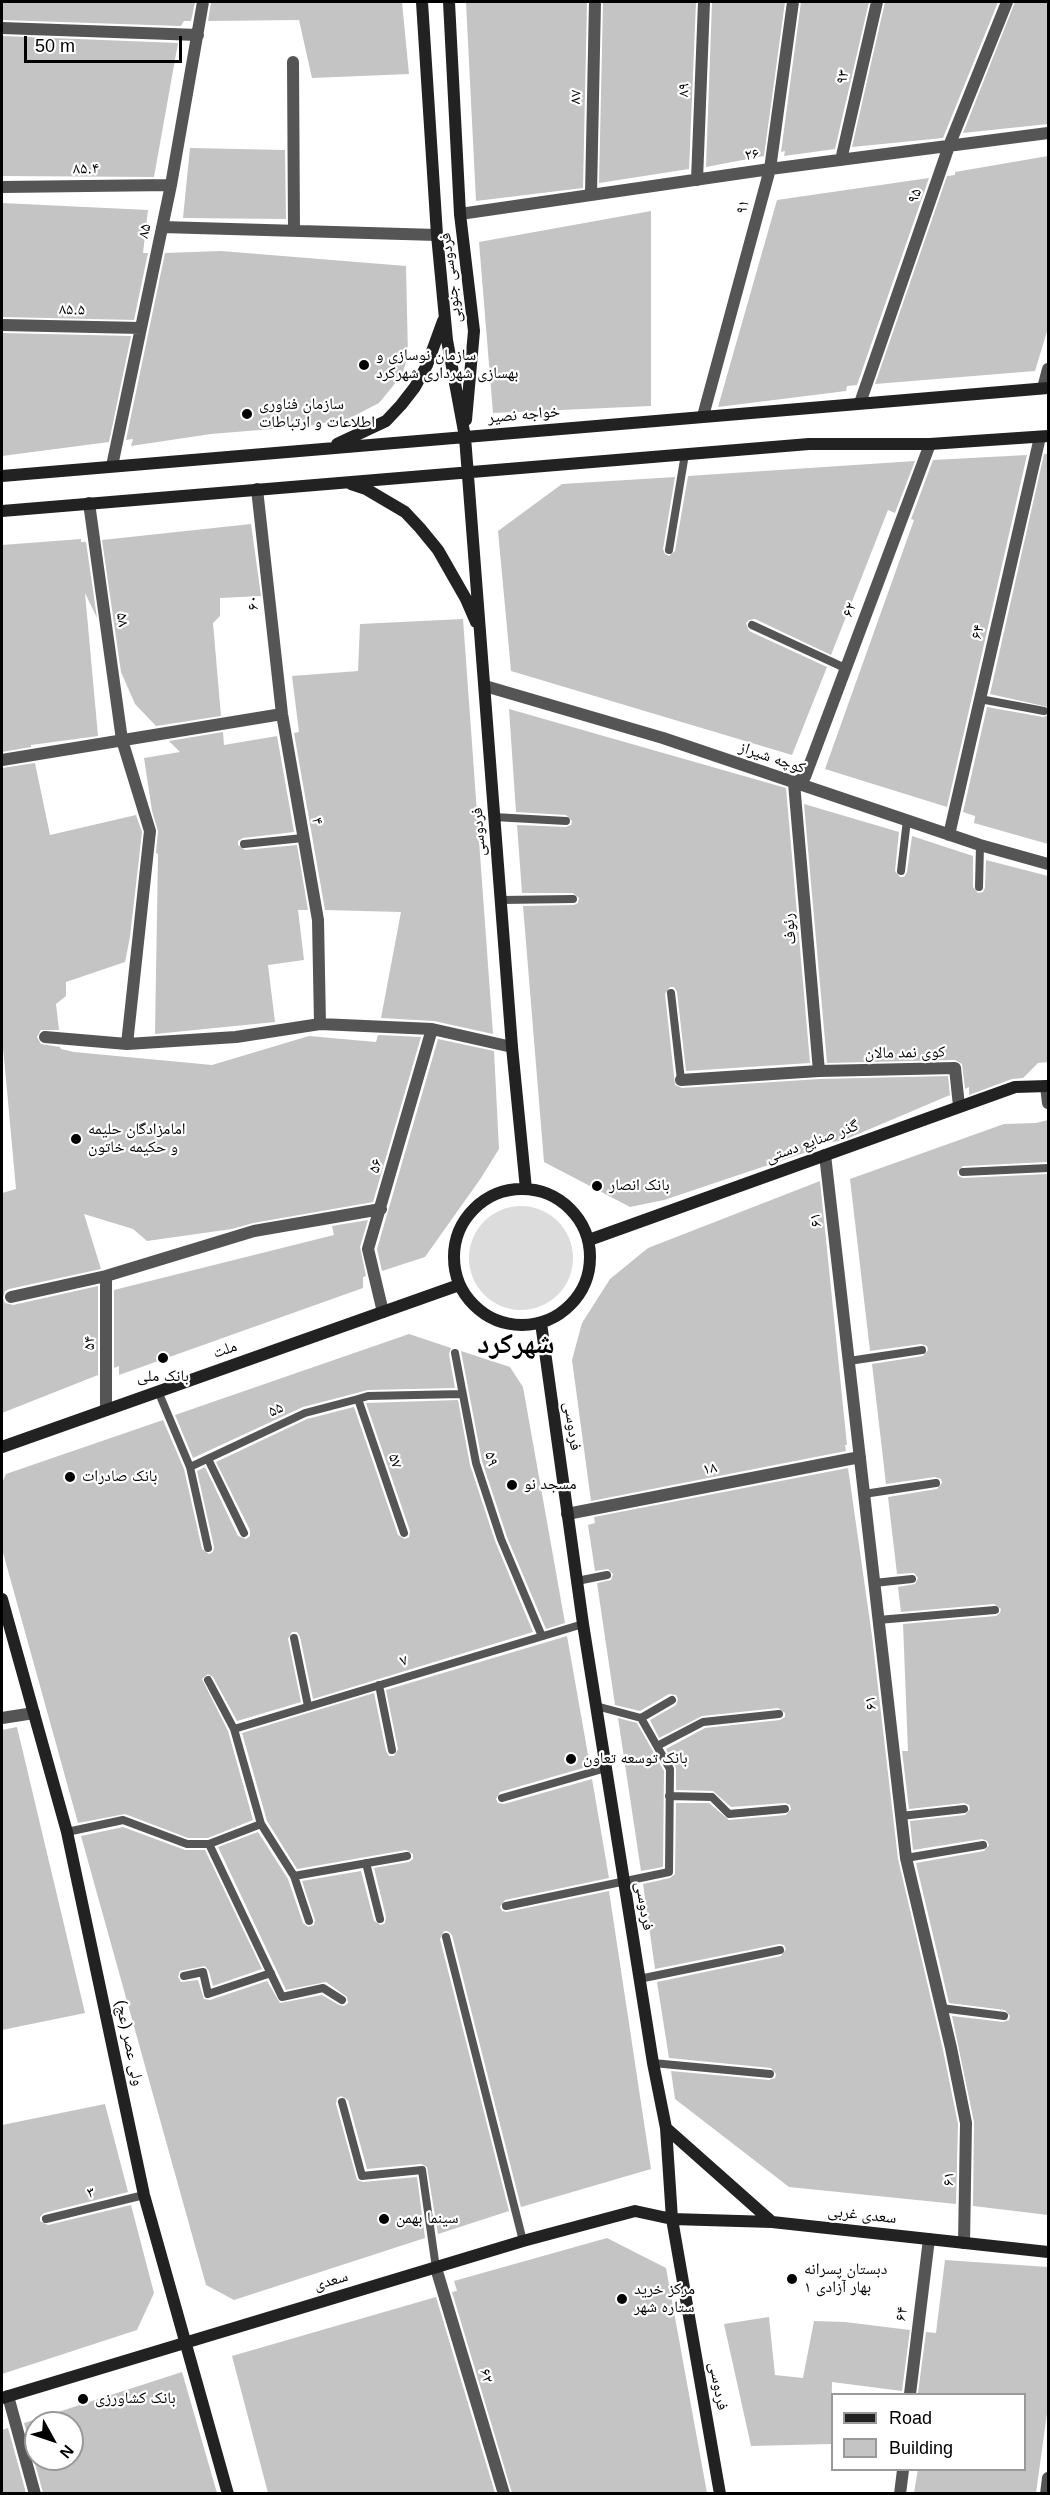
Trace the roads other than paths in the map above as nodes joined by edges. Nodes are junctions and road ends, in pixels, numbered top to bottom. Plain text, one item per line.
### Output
1 (203, 2) edge
2 (422, 2) edge
3 (449, 2) edge
4 (595, 2) edge
5 (704, 2) edge
6 (793, 2) edge
7 (878, 2) edge
8 (1007, 2) edge
9 (2, 28) edge
10 (198, 34) junction
11 (293, 62) dead end
12 (1048, 133) edge
13 (949, 146) junction
14 (841, 160) junction
15 (770, 169) junction
16 (697, 180) junction
17 (171, 185) junction
18 (2, 187) edge
19 (591, 194) junction
20 (460, 213) junction
21 (162, 227) junction
22 (294, 231) junction
23 (437, 235) junction
24 (445, 317) junction
25 (2, 325) edge
26 (141, 328) junction
27 (1048, 369) edge
28 (1046, 388) edge
29 (860, 403) junction
30 (703, 416) junction
31 (465, 436) junction
32 (1044, 436) edge
33 (930, 444) junction
34 (327, 448) junction
35 (685, 454) junction
36 (112, 466) junction
37 (467, 472) junction
38 (2, 476) edge
39 (344, 482) junction
40 (257, 489) junction
41 (89, 503) junction
42 (2, 511) edge
43 (669, 550) dead end
44 (752, 626) dead end
45 (480, 630) junction
46 (845, 668) junction
47 (485, 686) junction
48 (980, 699) junction
49 (1044, 711) dead end
50 (282, 714) junction
51 (122, 741) junction
52 (2, 760) edge
53 (794, 783) junction
54 (494, 817) junction
55 (908, 820) junction
56 (566, 822) dead end
57 (949, 836) junction
58 (303, 838) junction
59 (244, 844) dead end
60 (980, 845) junction
61 (1048, 864) edge
62 (902, 871) dead end
63 (979, 887) dead end
64 (573, 899) dead end
65 (501, 900) junction
66 (671, 993) dead end
67 (320, 1024) junction
68 (432, 1029) junction
69 (45, 1037) dead end
70 (127, 1044) junction
71 (512, 1047) junction
72 (819, 1071) junction
73 (681, 1080) joint
74 (1047, 1086) edge
75 (1048, 1103) edge
76 (959, 1106) junction
77 (825, 1155) junction
78 (1048, 1168) edge
79 (963, 1172) dead end
80 (526, 1189) junction
81 (381, 1209) junction
82 (589, 1240) junction
83 (106, 1276) junction
84 (459, 1285) junction
85 (11, 1297) dead end
86 (383, 1312) junction
87 (541, 1323) junction
88 (922, 1350) dead end
89 (455, 1353) dead end
90 (849, 1361) junction
91 (158, 1391) junction
92 (462, 1394) junction
93 (358, 1399) junction
94 (106, 1410) junction
95 (2, 1447) edge
96 (860, 1457) junction
97 (208, 1459) junction
98 (190, 1467) junction
99 (936, 1483) dead end
100 (864, 1494) junction
101 (567, 1514) junction
102 (244, 1533) dead end
103 (404, 1533) dead end
104 (208, 1548) dead end
105 (608, 1575) dead end
106 (912, 1579) dead end
107 (577, 1581) junction
108 (874, 1583) junction
109 (2, 1599) edge
110 (994, 1610) dead end
111 (878, 1620) junction
112 (583, 1624) junction
113 (541, 1634) junction
114 (294, 1638) dead end
115 (208, 1680) dead end
116 (379, 1685) junction
117 (672, 1700) dead end
118 (596, 1706) junction
119 (308, 1707) junction
120 (34, 1713) junction
121 (779, 1714) dead end
122 (2, 1718) edge
123 (641, 1718) junction
124 (234, 1729) junction
125 (657, 1746) junction
126 (392, 1750) dead end
127 (606, 1768) junction
128 (669, 1796) junction
129 (502, 1798) dead end
130 (785, 1809) dead end
131 (964, 1809) dead end
132 (901, 1816) junction
133 (261, 1824) junction
134 (67, 1833) junction
135 (209, 1844) junction
136 (983, 1845) dead end
137 (407, 1856) dead end
138 (906, 1858) junction
139 (366, 1863) junction
140 (294, 1876) junction
141 (624, 1880) junction
142 (506, 1906) dead end
143 (380, 1918) dead end
144 (309, 1921) dead end
145 (446, 1937) dead end
146 (780, 1950) dead end
147 (271, 1974) junction
148 (184, 1976) dead end
149 (639, 1979) junction
150 (342, 2000) dead end
151 (941, 2008) junction
152 (1004, 2016) dead end
153 (653, 2063) junction
154 (770, 2074) dead end
155 (342, 2102) dead end
156 (666, 2128) junction
157 (144, 2195) junction
158 (672, 2218) junction
159 (46, 2220) dead end
160 (772, 2222) junction
161 (929, 2239) junction
162 (523, 2241) junction
163 (964, 2243) junction
164 (1048, 2252) edge
165 (436, 2268) junction
166 (185, 2341) junction
167 (910, 2393) edge
168 (5, 2397) edge
169 (903, 2471) edge
170 (1048, 2478) edge
171 (35, 2493) edge
172 (228, 2493) edge
173 (504, 2493) edge
174 (720, 2493) edge
175 (900, 2493) edge
176 (1046, 2493) edge

1 - 10 street, ۸۵
2 - 23 main road, فردوسی جنوبی
3 - 20 main road, فردوسی جنوبی
4 - 19 street, ۸۷
5 - 16 street, ۸۹
6 - 15 street, ۹۱
7 - 14 street, ۹۳
8 - 13 street, ۹۵
9 - 10 street
10 - 17 street, ۸۵
11 - 22 street
12 - 13 street, ۲۶
13 - 14 street, ۲۶
13 - 29 street, ۹۵
14 - 15 street, ۲۶
15 - 16 street, ۲۶
15 - 30 street, ۹۱
16 - 19 street, ۲۶
17 - 18 street, ۸۵.۴
17 - 21 street, ۸۵
19 - 20 street, ۲۶
20 - 31 main road, فردوسی جنوبی
21 - 22 street
21 - 26 street, ۸۵
22 - 23 street
23 - 24 main road, فردوسی جنوبی
24 - 31 main road, فردوسی جنوبی
24 - 34 main road
25 - 26 street, ۸۵.۵
26 - 36 street, ۸۵
27 - 28 street
28 - 29 main road, خواجه نصیر
29 - 30 main road, خواجه نصیر
30 - 31 main road, خواجه نصیر
31 - 34 main road, خواجه نصیر
31 - 37 main road, فردوسی
32 - 33 main road
32 - 48 street, ۶۴
33 - 35 main road
33 - 46 street, ۶۲
34 - 36 main road, خواجه نصیر
35 - 37 main road
35 - 43 lane
36 - 38 main road, خواجه نصیر
37 - 39 main road
37 - 45 main road, فردوسی
39 - 40 main road
39 - 45 main road
40 - 41 main road
40 - 50 street, ۶۰
41 - 42 main road
41 - 51 street, ۵۸
44 - 46 lane
45 - 47 main road, فردوسی
46 - 53 street, ۶۲
47 - 53 street, کوچه شیراز
47 - 54 main road, فردوسی
48 - 49 lane
48 - 57 street, ۶۴
50 - 51 street
50 - 58 street, ۴
51 - 52 street
51 - 70 street, ۵۸
53 - 55 street, کوچه شیراز
53 - 72 street, رئوف
54 - 56 lane
54 - 65 main road, فردوسی
55 - 57 street, کوچه شیراز
55 - 62 lane
57 - 60 street, کوچه شیراز
58 - 59 lane
58 - 67 street, ۴
60 - 61 street, کوچه شیراز
60 - 63 lane
64 - 65 lane
65 - 71 main road, فردوسی
66 - 73 lane
67 - 68 street
67 - 70 street
68 - 71 street
68 - 81 street, ۵۶
69 - 70 street
71 - 80 main road, فردوسی
72 - 73 street
72 - 76 street, کوی نمد مالان
74 - 75 street
74 - 76 main road, گذر صنایع دستی
76 - 77 main road, گذر صنایع دستی
77 - 82 main road, گذر صنایع دستی
77 - 90 street, ۶۱
78 - 79 lane
80 - 82 main road
80 - 84 main road
81 - 83 street
81 - 86 street, ۵۶
82 - 87 main road
83 - 85 street
83 - 94 street, ۵۴
84 - 86 main road, ملت
84 - 87 main road
86 - 91 main road, ملت
87 - 101 main road, فردوسی
88 - 90 lane
89 - 92 lane, ۵۹
90 - 96 street, ۶۱
91 - 94 main road, ملت
91 - 98 lane
92 - 93 lane, ۵۵
92 - 113 lane, ۵۹
93 - 97 lane, ۵۵
93 - 103 lane, ۵۷
94 - 95 main road, ملت
96 - 100 street, ۶۱
96 - 101 street, ۱۸
97 - 98 lane, ۵۵
97 - 102 lane
98 - 104 lane
99 - 100 lane
100 - 108 street, ۶۱
101 - 107 main road, فردوسی
105 - 107 lane
106 - 108 lane
107 - 112 main road, فردوسی
108 - 111 street, ۶۱
109 - 120 main road, ولی عصر (عج)
110 - 111 lane
111 - 132 street, ۶۱
112 - 113 lane, ۷
112 - 118 main road, فردوسی
113 - 116 lane, ۷
114 - 119 lane
115 - 124 lane
116 - 119 lane, ۷
116 - 126 lane
117 - 123 lane
118 - 123 lane
118 - 127 main road, فردوسی
119 - 124 lane, ۷
120 - 122 street
120 - 134 main road, ولی عصر (عج)
121 - 125 lane
123 - 125 lane
124 - 133 lane
125 - 128 lane
127 - 129 lane
127 - 141 main road, فردوسی
128 - 130 lane
128 - 141 lane
131 - 132 lane
132 - 138 street, ۶۱
133 - 135 lane
133 - 140 lane
134 - 135 lane
134 - 157 main road, ولی عصر (عج)
135 - 147 lane
136 - 138 lane
137 - 139 lane
138 - 151 street, ۶۱
139 - 140 lane
139 - 143 lane
140 - 144 lane
141 - 142 lane
141 - 149 main road, فردوسی
145 - 162 lane
146 - 149 lane
147 - 148 lane
147 - 150 lane
149 - 153 main road, فردوسی
151 - 152 lane
151 - 163 street, ۶۱
153 - 154 lane
153 - 156 main road, فردوسی
155 - 165 lane
156 - 158 main road, فردوسی
156 - 160 main road
157 - 159 lane, ۳
157 - 166 main road, ولی عصر (عج)
158 - 160 main road, سعدی غربی
158 - 162 main road, سعدی
158 - 174 main road, فردوسی
160 - 161 main road, سعدی غربی
161 - 163 main road, سعدی غربی
161 - 167 street, ۶۴
162 - 165 main road, سعدی
163 - 164 main road, سعدی غربی
165 - 166 main road, سعدی
165 - 173 street, ۶۲
166 - 168 main road, سعدی
166 - 172 main road, ولی عصر (عج)
168 - 171 street
169 - 175 street
170 - 176 street

